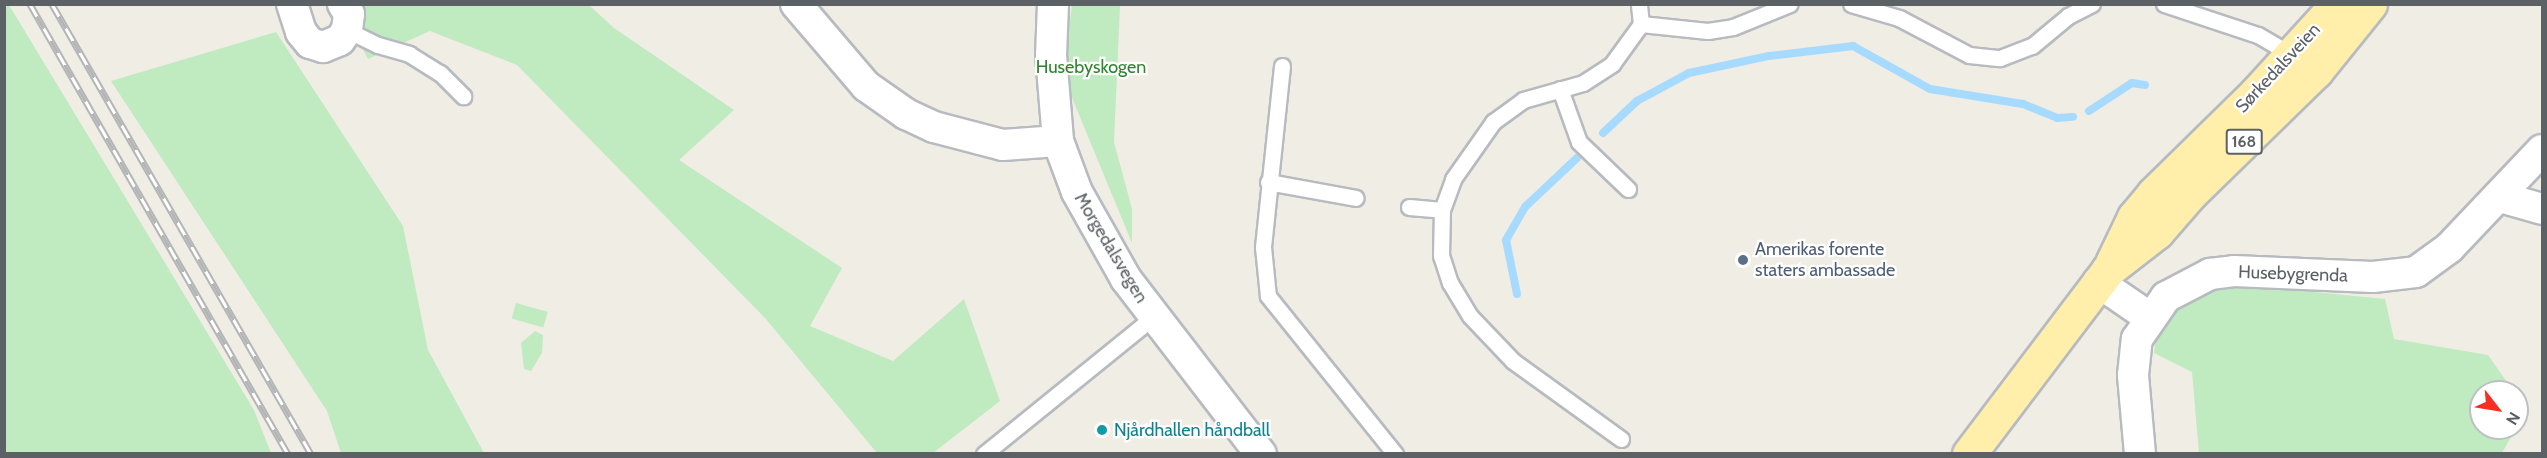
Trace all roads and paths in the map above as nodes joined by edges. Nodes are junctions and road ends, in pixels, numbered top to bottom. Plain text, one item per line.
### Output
1 (292, 4) edge
2 (796, 4) edge
3 (1053, 4) edge
4 (1639, 4) edge
5 (1790, 4) edge
6 (1851, 4) edge
7 (2092, 4) edge
8 (2164, 4) edge
9 (2337, 4) edge
10 (2370, 4) edge
11 (345, 17) edge
12 (1641, 24) junction
13 (2304, 63) junction
14 (1282, 66) dead end
15 (1560, 89) junction
16 (463, 96) dead end
17 (1058, 141) junction
18 (2542, 150) edge
19 (1268, 183) junction
20 (1628, 189) dead end
21 (2500, 197) junction
22 (1356, 198) dead end
23 (1409, 207) dead end
24 (2542, 209) edge
25 (1442, 210) junction
26 (2103, 276) junction
27 (1153, 317) junction
28 (2149, 317) junction
29 (1621, 440) dead end
30 (984, 453) edge
31 (1261, 453) edge
32 (1395, 453) edge
33 (1969, 453) edge
34 (2140, 453) edge

1 - 11 street
2 - 17 street
3 - 17 street, Morgedalsvegen
4 - 12 lane
5 - 12 lane
6 - 7 lane
8 - 13 lane
9 - 13 main road, Sørkedalsveien / 168
10 - 13 main road, Sørkedalsveien / 168
11 - 16 lane
12 - 15 lane
13 - 26 main road, Sørkedalsveien / 168
14 - 19 lane
15 - 20 lane
15 - 25 lane
17 - 27 street, Morgedalsvegen
18 - 21 street, Husebygrenda
19 - 22 lane
19 - 32 lane
21 - 24 street
21 - 28 street, Husebygrenda
23 - 25 lane
25 - 29 lane
26 - 28 street
26 - 33 main road, Sørkedalsveien / 168
27 - 30 lane
27 - 31 street, Morgedalsvegen
28 - 34 street, Husebygrenda

